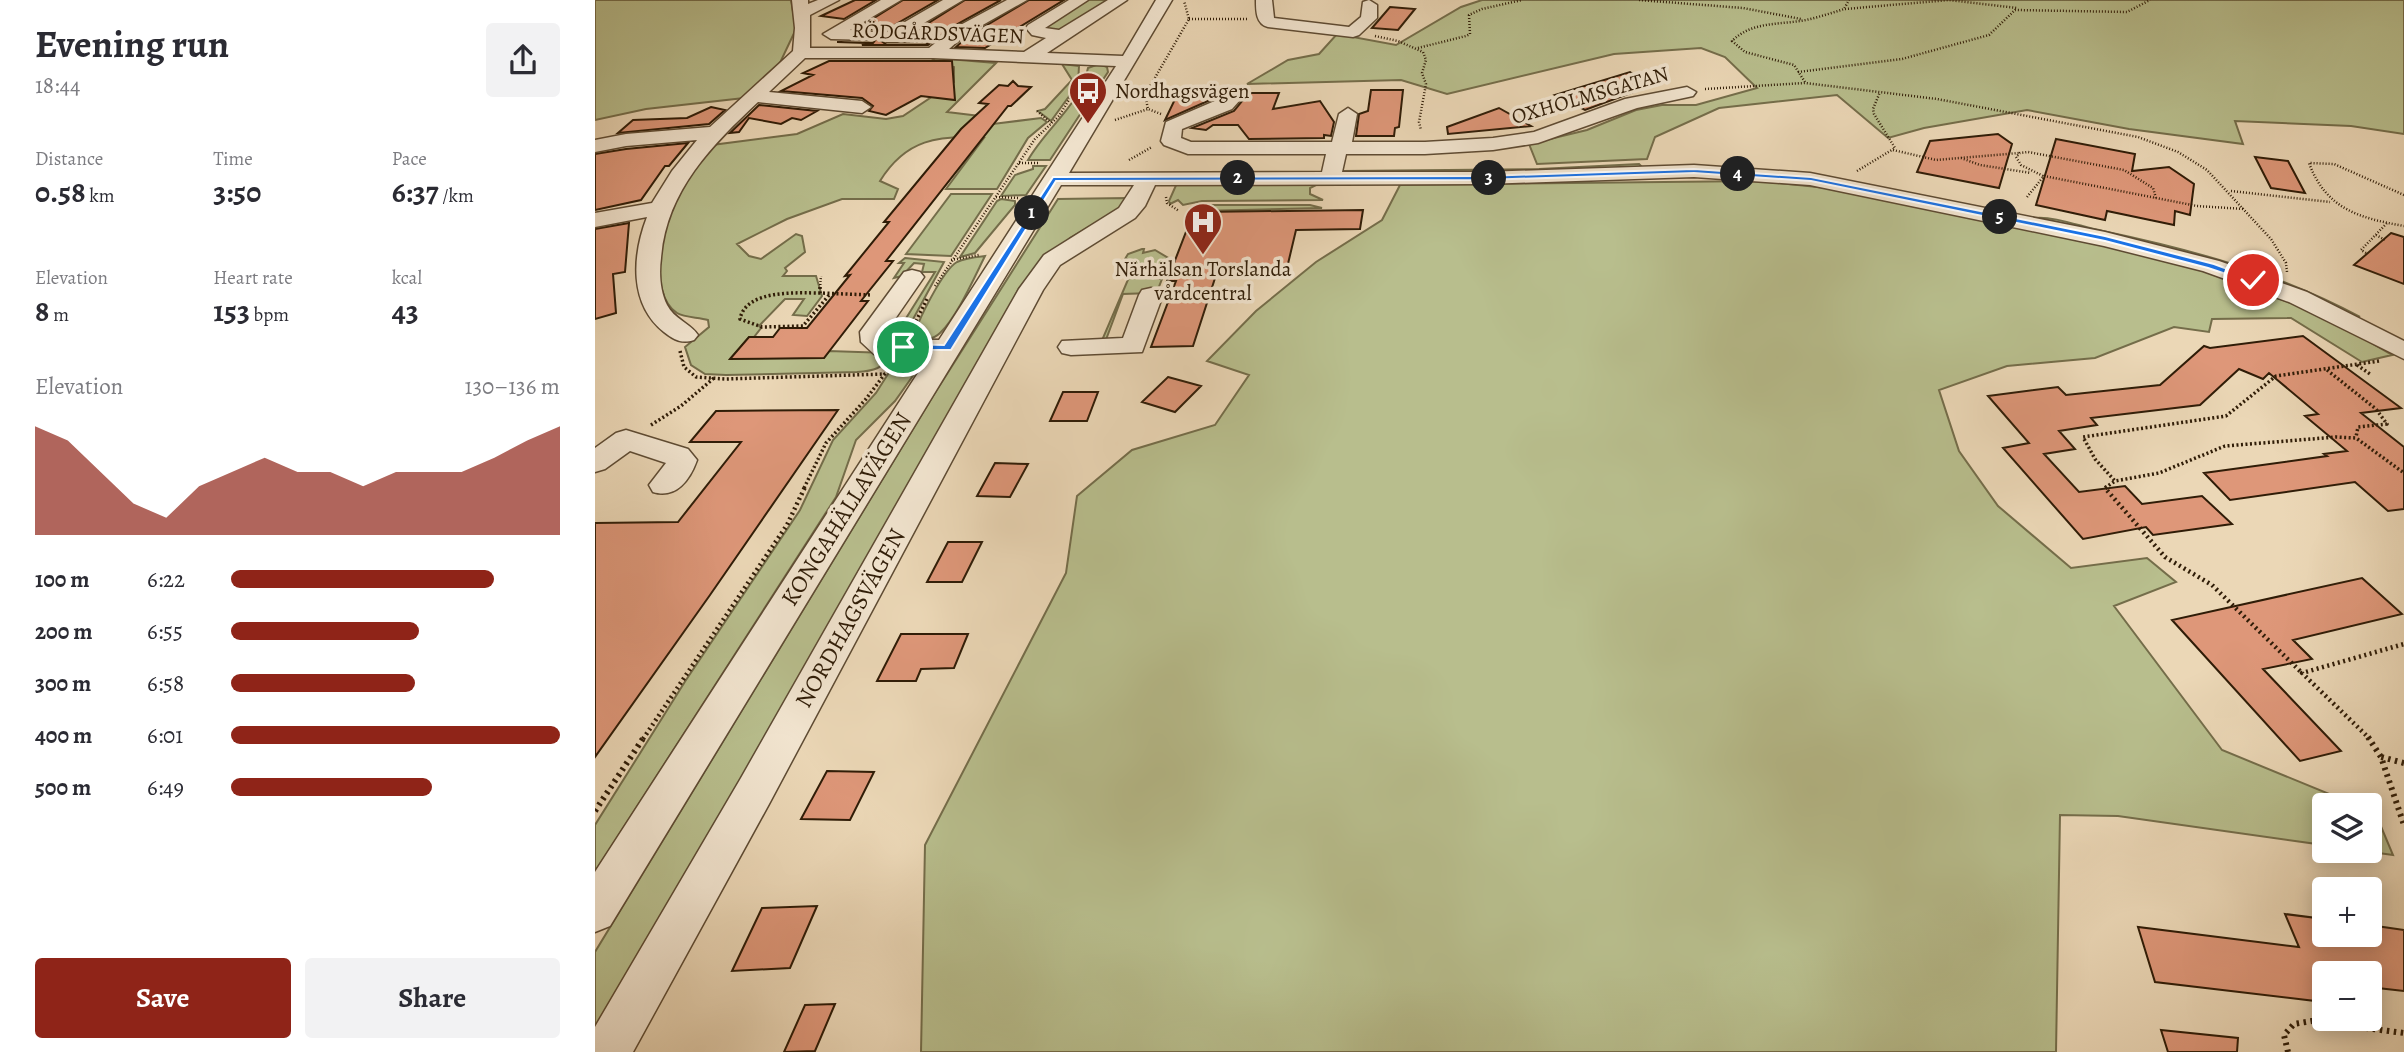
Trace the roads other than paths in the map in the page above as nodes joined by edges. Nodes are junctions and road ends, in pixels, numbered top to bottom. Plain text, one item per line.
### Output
1 (831, 0) edge
2 (893, 0) edge
3 (955, 0) edge
4 (1019, 0) edge
5 (1080, 0) edge
6 (1119, 0) edge
7 (1164, 0) edge
8 (1264, 0) edge
9 (1369, 5) dead end
10 (801, 6) edge
11 (1062, 36) junction
12 (887, 37) junction
13 (950, 40) junction
14 (933, 52) junction
15 (801, 53) junction
16 (1025, 58) junction
17 (1127, 61) junction
18 (1688, 92) road end
19 (757, 96) junction
20 (1231, 100) dead end
21 (862, 107) dead end
22 (1348, 114) dead end
23 (717, 132) junction
24 (595, 146) edge
25 (1339, 148) junction
26 (1058, 171) junction
27 (1142, 176) junction
28 (1331, 177) junction
29 (659, 208) junction
30 (595, 220) edge
31 (906, 286) road end
32 (1151, 295) dead end
33 (2404, 326) edge
34 (685, 335) road end
35 (2389, 344) edge
36 (1070, 347) dead end
37 (947, 348) junction
38 (595, 462) edge
39 (664, 485) dead end
40 (595, 911) edge
41 (607, 1052) edge

1 - 10 street
2 - 12 street
3 - 12 street
4 - 13 street
5 - 11 street
6 - 11 street
7 - 17 street, KONGAHÄLLAVÄGEN
8 - 9 street
10 - 15 street
11 - 16 street
12 - 13 street
13 - 14 street
14 - 15 street, RÖDGÅRDSVÄGEN
14 - 16 street, RÖDGÅRDSVÄGEN
15 - 19 street
16 - 17 street, RÖDGÅRDSVÄGEN
17 - 26 street, KONGAHÄLLAVÄGEN
18 - 25 street, OXHOLMSGATAN
19 - 21 street
19 - 23 street
20 - 25 street, OXHOLMSGATAN
22 - 25 street
23 - 24 street
23 - 29 street
25 - 28 street
26 - 27 street
26 - 37 street, KONGAHÄLLAVÄGEN
27 - 28 street
27 - 41 street, NORDHAGSVÄGEN
28 - 35 street
29 - 30 street
29 - 34 street
31 - 37 street
32 - 36 street
33 - 35 street
37 - 40 street, KONGAHÄLLAVÄGEN
38 - 39 street

